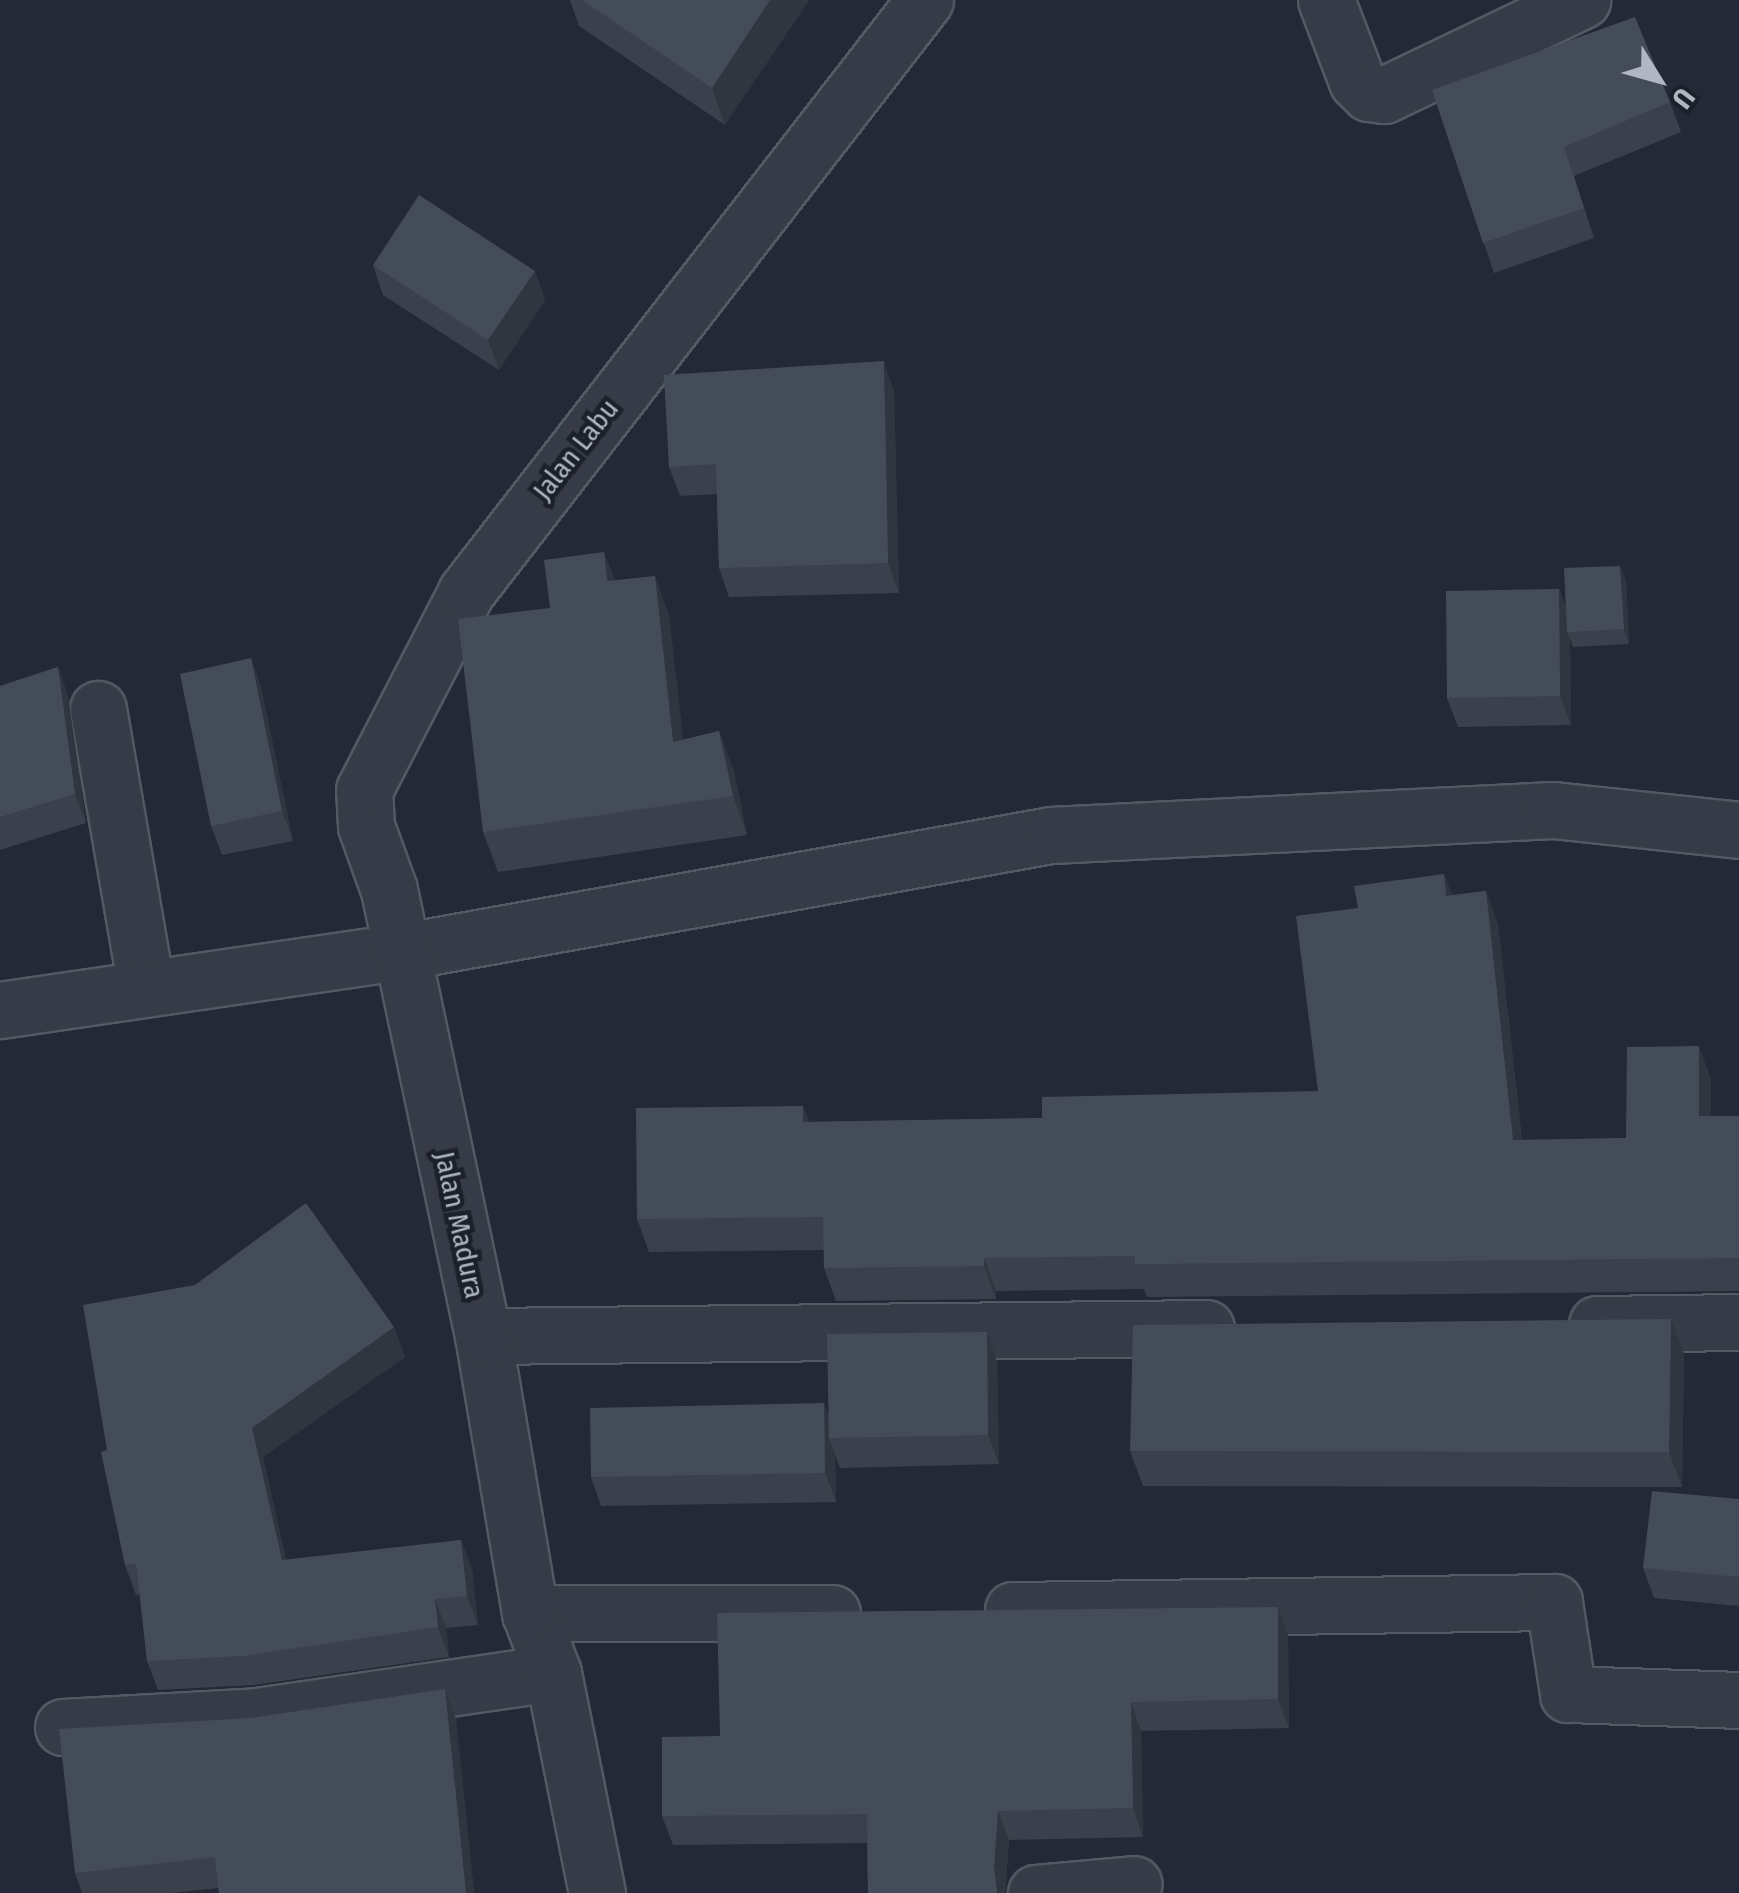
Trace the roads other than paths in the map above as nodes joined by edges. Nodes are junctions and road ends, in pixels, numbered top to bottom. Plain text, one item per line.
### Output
1 (925, 0) edge
2 (1326, 0) edge
3 (1582, 0) edge
4 (98, 709) dead end
5 (1739, 830) edge
6 (400, 952) junction
7 (146, 987) junction
8 (0, 1010) edge
9 (1739, 1322) edge
10 (1540, 1324) edge
11 (1260, 1328) edge
12 (483, 1336) junction
13 (954, 1611) edge
14 (874, 1612) edge
15 (530, 1613) junction
16 (554, 1673) junction
17 (1739, 1700) edge
18 (63, 1727) edge
19 (1134, 1884) dead end
20 (596, 1893) edge
21 (1036, 1893) edge

1 - 6 street, Jalan Labu
2 - 3 street
4 - 7 street
5 - 6 street
6 - 7 street
6 - 12 street, Jalan Madura
7 - 8 street
9 - 10 street
11 - 12 street
12 - 15 street, Jalan Madura
13 - 17 street
14 - 15 street
15 - 16 street, Jalan Madura
16 - 18 street
16 - 20 street, Jalan Madura
19 - 21 street

